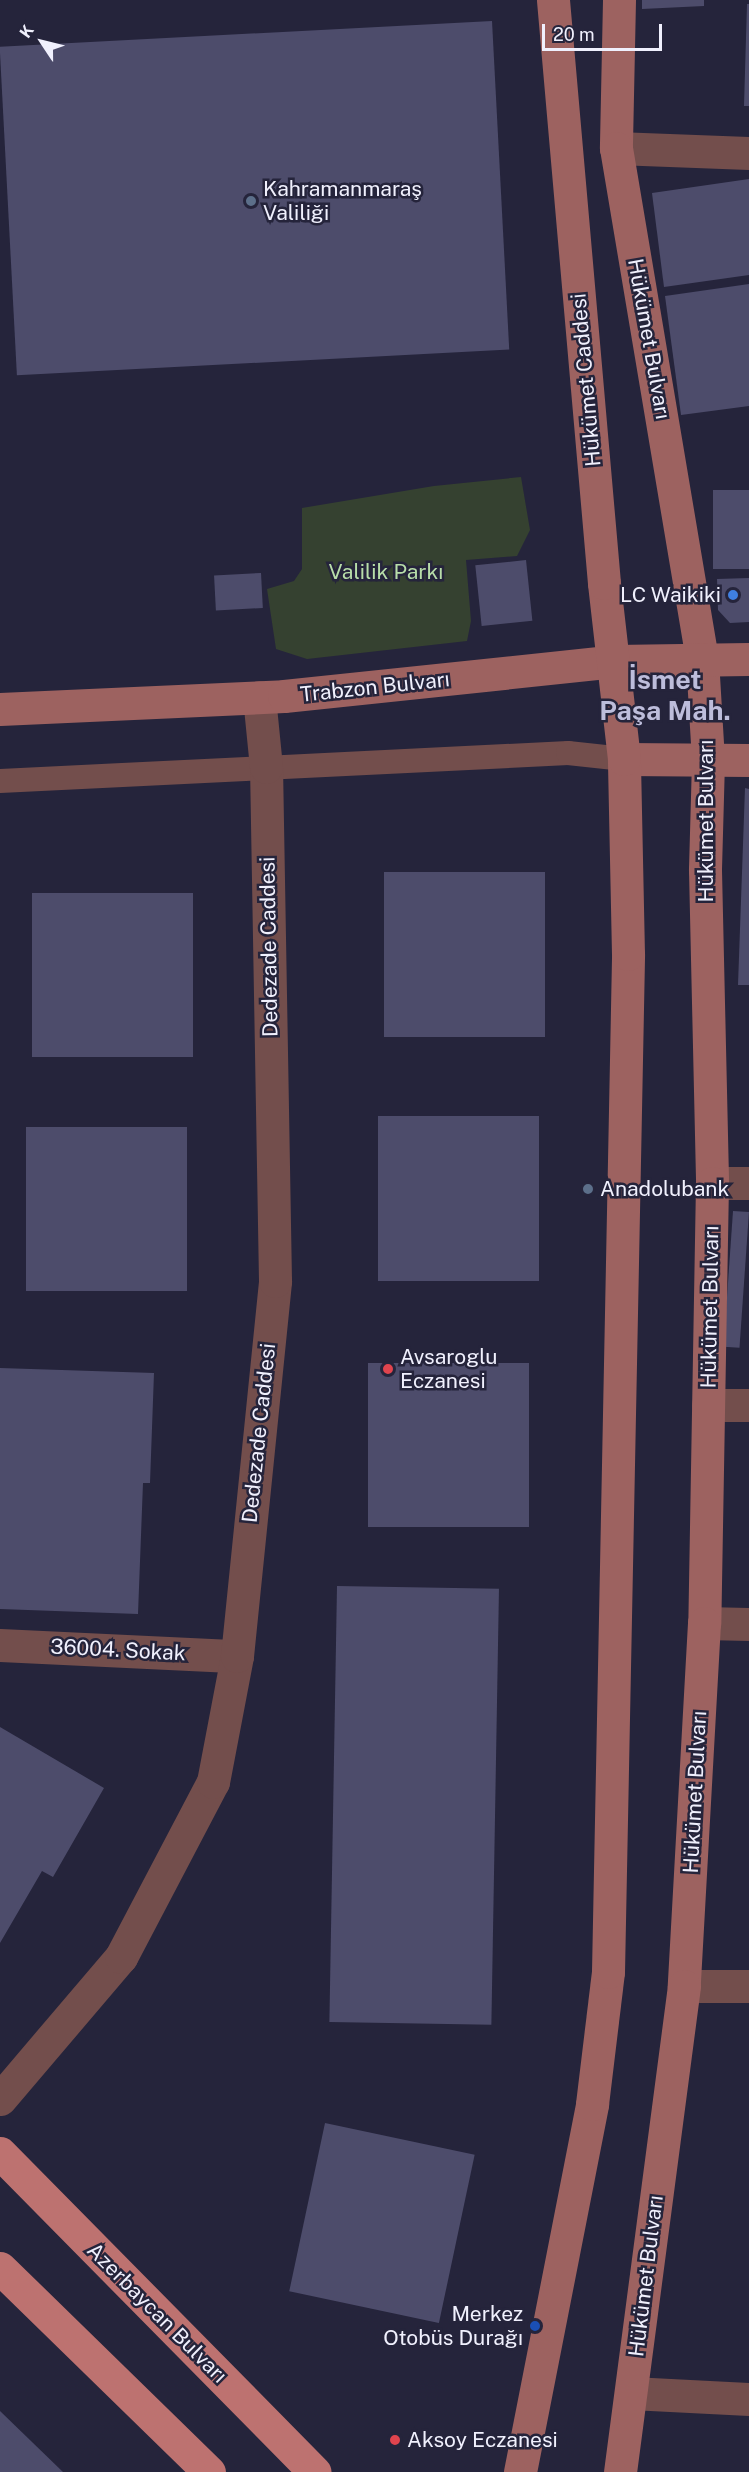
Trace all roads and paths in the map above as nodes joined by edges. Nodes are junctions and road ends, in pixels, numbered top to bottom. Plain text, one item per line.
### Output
1 (554, 0) edge
2 (619, 0) edge
3 (616, 148) junction
4 (749, 153) edge
5 (702, 659) junction
6 (749, 659) edge
7 (615, 661) junction
8 (259, 697) junction
9 (0, 709) edge
10 (624, 759) junction
11 (749, 760) edge
12 (708, 761) junction
13 (266, 767) junction
14 (0, 781) edge
15 (712, 1183) junction
16 (749, 1183) edge
17 (708, 1405) junction
18 (749, 1405) edge
19 (704, 1623) junction
20 (749, 1624) edge
21 (0, 1645) edge
22 (237, 1656) junction
23 (684, 1986) junction
24 (749, 1986) edge
25 (0, 2099) edge
26 (0, 2153) edge
27 (0, 2268) edge
28 (631, 2393) junction
29 (749, 2399) edge
30 (209, 2472) edge
31 (315, 2472) edge
32 (520, 2472) edge
33 (621, 2472) edge

1 - 7 main road, Hükümet Caddesi
2 - 3 main road, Hükümet Bulvarı
3 - 4 street
3 - 5 main road, Hükümet Bulvarı
5 - 6 main road, Trabzon Bulvarı
5 - 7 main road, Trabzon Bulvarı
5 - 12 main road, Hükümet Bulvarı
7 - 8 main road, Trabzon Bulvarı
7 - 10 main road, Hükümet Caddesi
8 - 9 main road, Trabzon Bulvarı
8 - 13 street, Dedezade Caddesi
10 - 12 main road
10 - 13 street
10 - 32 main road
11 - 12 main road
12 - 15 main road, Hükümet Bulvarı
13 - 14 street
13 - 22 street, Dedezade Caddesi
15 - 16 street
15 - 17 main road, Hükümet Bulvarı
17 - 18 street
17 - 19 main road, Hükümet Bulvarı
19 - 20 street
19 - 23 main road, Hükümet Bulvarı
21 - 22 street, 36004. Sokak
22 - 25 street, Dedezade Caddesi
23 - 24 street
23 - 28 main road, Hükümet Bulvarı
26 - 31 main road, Azerbaycan Bulvarı
27 - 30 main road
28 - 29 street
28 - 33 main road, Hükümet Bulvarı

